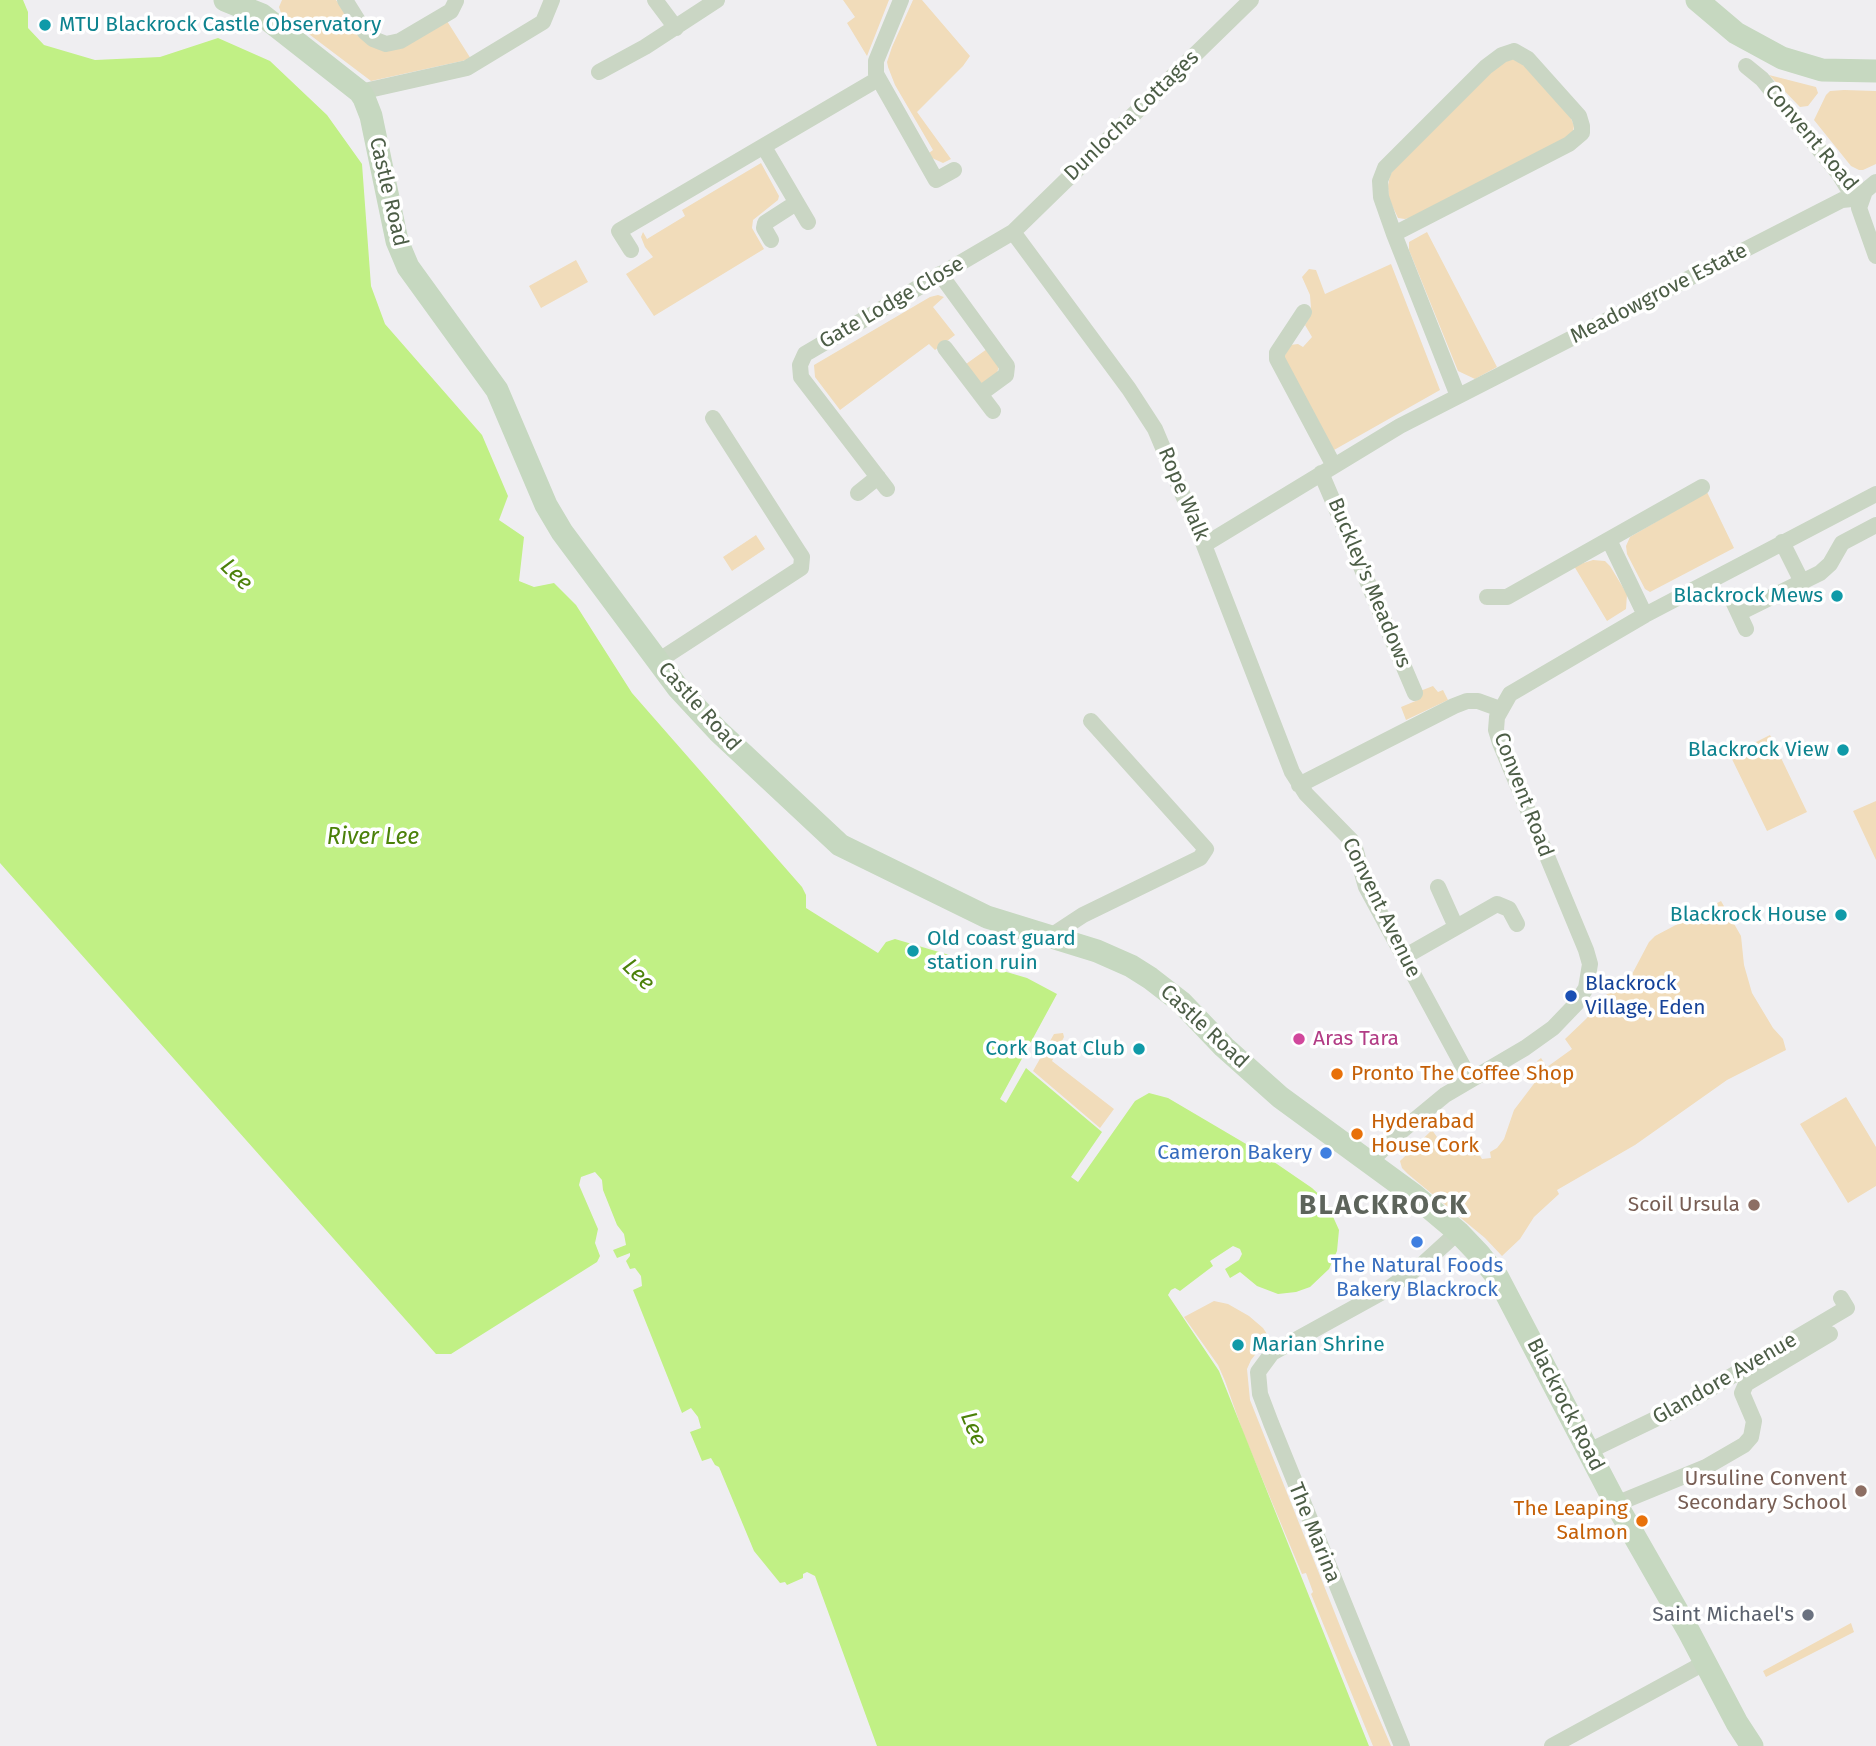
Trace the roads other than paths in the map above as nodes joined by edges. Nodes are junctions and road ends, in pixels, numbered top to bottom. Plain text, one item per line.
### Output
1 (225, 0) edge
2 (345, 0) edge
3 (552, 0) edge
4 (654, 0) edge
5 (717, 0) edge
6 (901, 0) edge
7 (1251, 0) edge
8 (1697, 0) edge
9 (456, 1) edge
10 (266, 8) edge
11 (676, 28) junction
12 (1746, 66) dead end
13 (1876, 71) edge
14 (598, 72) dead end
15 (878, 79) junction
16 (360, 92) junction
17 (764, 147) junction
18 (954, 170) dead end
19 (1876, 182) edge
20 (1861, 198) junction
21 (796, 202) junction
22 (808, 222) dead end
23 (1013, 232) junction
24 (1394, 234) junction
25 (771, 240) dead end
26 (631, 250) dead end
27 (1876, 256) edge
28 (940, 274) junction
29 (1304, 312) dead end
30 (1293, 330) junction
31 (1306, 341) dead end
32 (945, 348) dead end
33 (980, 394) junction
34 (1458, 397) junction
35 (993, 411) dead end
36 (713, 418) dead end
37 (1327, 470) junction
38 (1702, 487) dead end
39 (858, 493) dead end
40 (1876, 494) edge
41 (1876, 525) edge
42 (1609, 540) junction
43 (1782, 542) junction
44 (1204, 545) junction
45 (1802, 582) junction
46 (1487, 597) dead end
47 (1645, 615) junction
48 (1746, 629) dead end
49 (658, 661) junction
50 (1415, 693) dead end
51 (1500, 709) junction
52 (1091, 721) dead end
53 (1299, 785) junction
54 (1438, 887) dead end
55 (1517, 924) dead end
56 (1456, 927) junction
57 (1048, 938) junction
58 (1404, 957) junction
59 (1470, 1079) junction
60 (1370, 1162) junction
61 (1413, 1195) joint
62 (1458, 1232) junction
63 (1841, 1298) dead end
64 (1830, 1334) dead end
65 (1589, 1451) junction
66 (1616, 1504) junction
67 (1706, 1662) junction
68 (1402, 1746) edge
69 (1552, 1746) edge
70 (1752, 1746) edge

1 - 10 main road
2 - 9 street
3 - 16 street
4 - 11 street
5 - 11 street
6 - 15 street
7 - 23 street, Dunlocha Cottages
8 - 13 main road
10 - 16 main road
11 - 14 street
12 - 20 street, Convent Road
15 - 17 street
15 - 18 street
16 - 49 main road, Castle Road
17 - 21 street
17 - 26 street
19 - 20 street
20 - 27 street, Convent Road
20 - 34 street, Meadowgrove Estate
21 - 22 street
21 - 25 street
23 - 28 street, Gate Lodge Close
23 - 44 street, Rope Walk
24 - 24 street
24 - 34 street
28 - 33 street
28 - 39 street, Gate Lodge Close
29 - 30 street, Buckley's Meadows
30 - 31 street
30 - 37 street, Buckley's Meadows
32 - 33 street
33 - 35 street
34 - 37 street, Meadowgrove Estate
36 - 49 street
37 - 44 street, Meadowgrove Estate
37 - 50 street, Buckley's Meadows
38 - 42 street
40 - 43 street, Convent Road
41 - 45 street
42 - 46 street
42 - 47 street
43 - 45 street
43 - 47 street, Convent Road
44 - 53 street, Rope Walk
45 - 48 street
47 - 51 street, Convent Road
49 - 57 main road, Castle Road
51 - 53 street
51 - 59 street, Convent Road
52 - 57 street
53 - 58 street, Convent Avenue
54 - 56 street
55 - 56 street
56 - 58 street
57 - 60 main road, Castle Road
58 - 59 street, Convent Avenue
59 - 60 street, Convent Road
60 - 61 main road, Castle Road
61 - 62 main road, Blackrock Road
62 - 65 main road, Blackrock Road
62 - 68 street, The Marina
63 - 65 street, Glandore Avenue
64 - 66 street
65 - 66 main road, Blackrock Road
66 - 67 main road, Blackrock Road
67 - 69 street
67 - 70 main road, Blackrock Road

